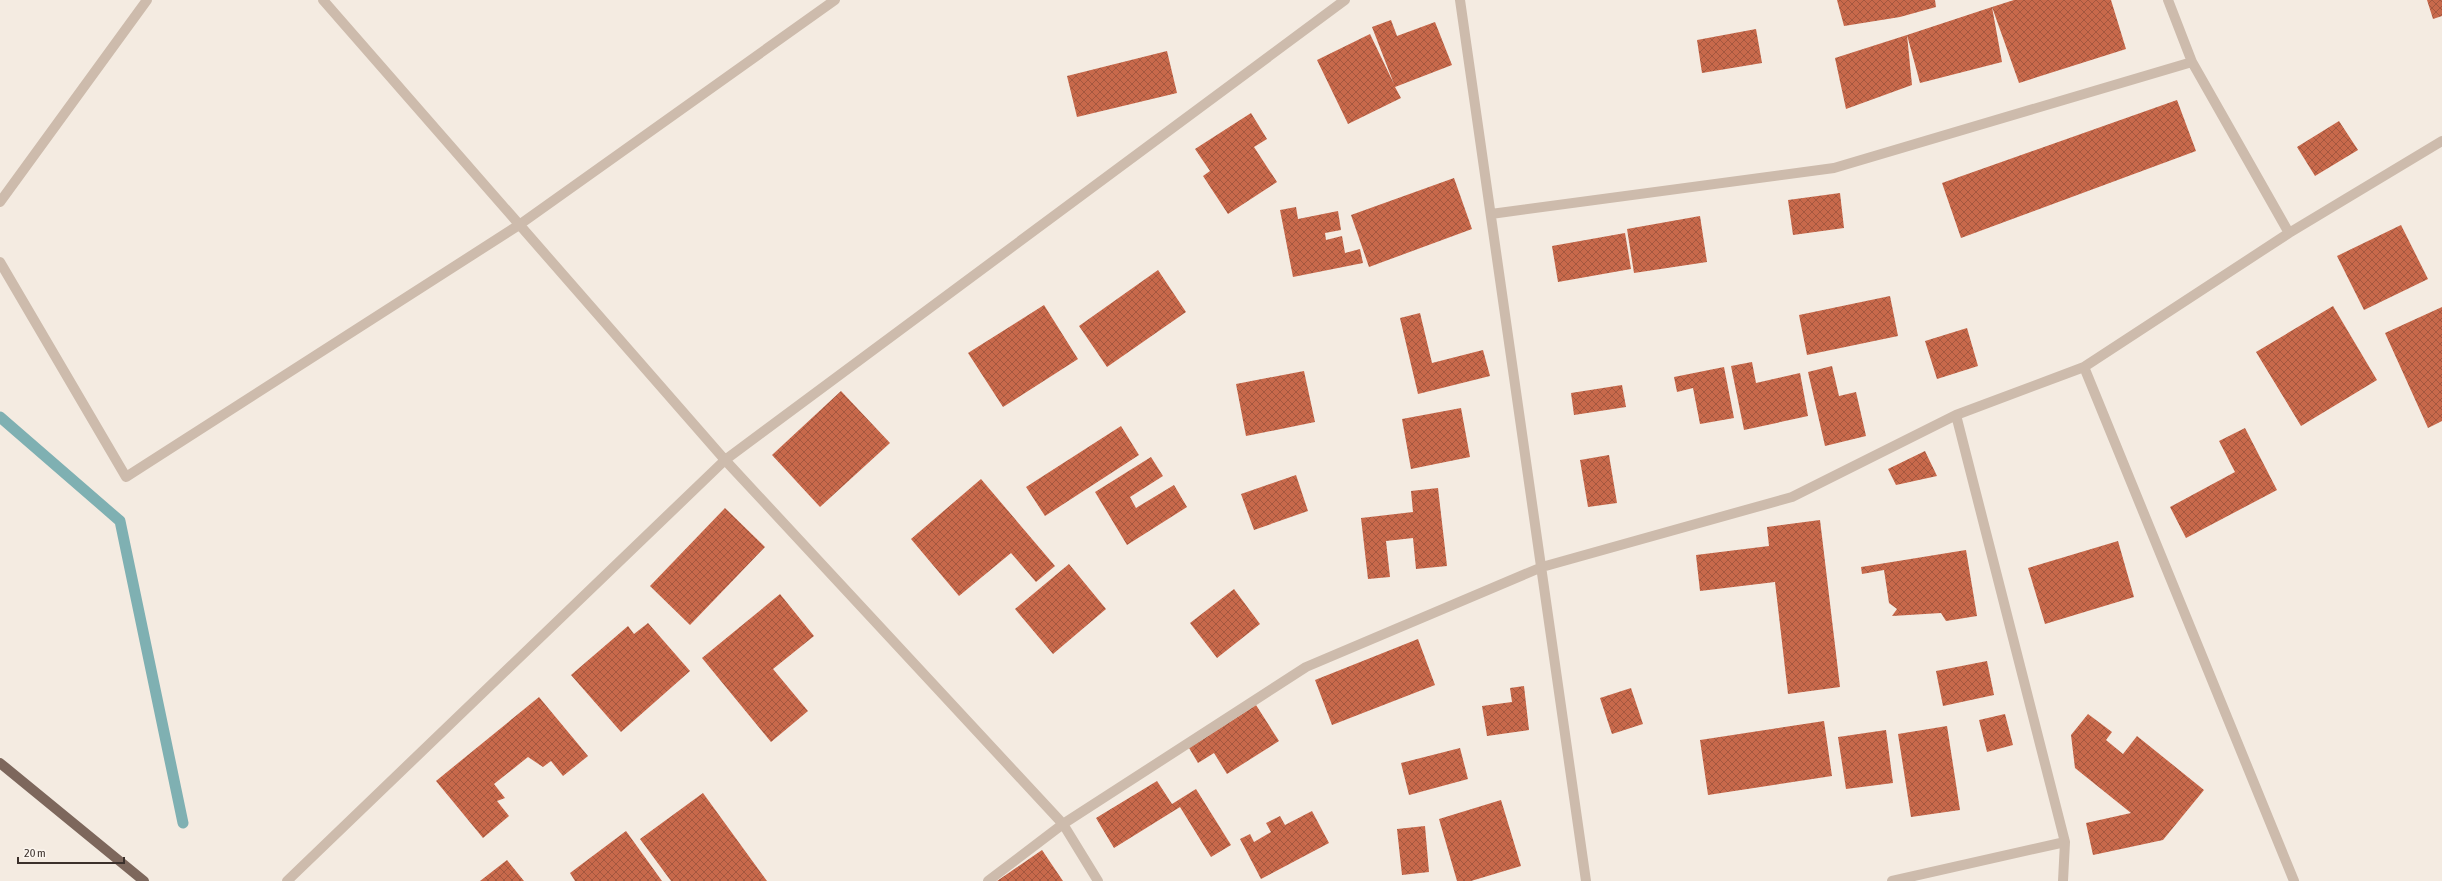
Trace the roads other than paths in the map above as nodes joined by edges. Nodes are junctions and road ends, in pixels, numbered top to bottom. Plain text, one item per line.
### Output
1 (147, 0) edge
2 (323, 0) edge
3 (835, 0) edge
4 (1344, 0) edge
5 (1460, 0) edge
6 (2168, 0) edge
7 (2192, 62) junction
8 (2442, 141) edge
9 (0, 202) edge
10 (1491, 214) junction
11 (519, 225) junction
12 (2289, 233) junction
13 (0, 262) edge
14 (2084, 367) junction
15 (1956, 415) junction
16 (725, 460) junction
17 (1542, 567) junction
18 (0, 763) edge
19 (1063, 824) junction
20 (2065, 842) junction
21 (130, 871) junction
22 (139, 881) edge
23 (144, 881) edge
24 (286, 881) edge
25 (988, 881) edge
26 (1098, 881) edge
27 (1586, 881) edge
28 (1892, 881) edge
29 (2063, 881) edge
30 (2294, 881) edge

1 - 9 street
2 - 11 street
3 - 11 street
4 - 16 street
5 - 10 street
6 - 7 street
7 - 10 street
7 - 12 street
8 - 12 street
10 - 17 street
11 - 13 street
11 - 16 street
12 - 14 street
14 - 15 street
14 - 30 street
15 - 17 street
15 - 20 street
16 - 19 street
16 - 24 street
17 - 19 street
17 - 27 street
18 - 21 main road
19 - 25 street
19 - 26 street
20 - 28 street
20 - 29 street
21 - 22 main road
21 - 23 main road

